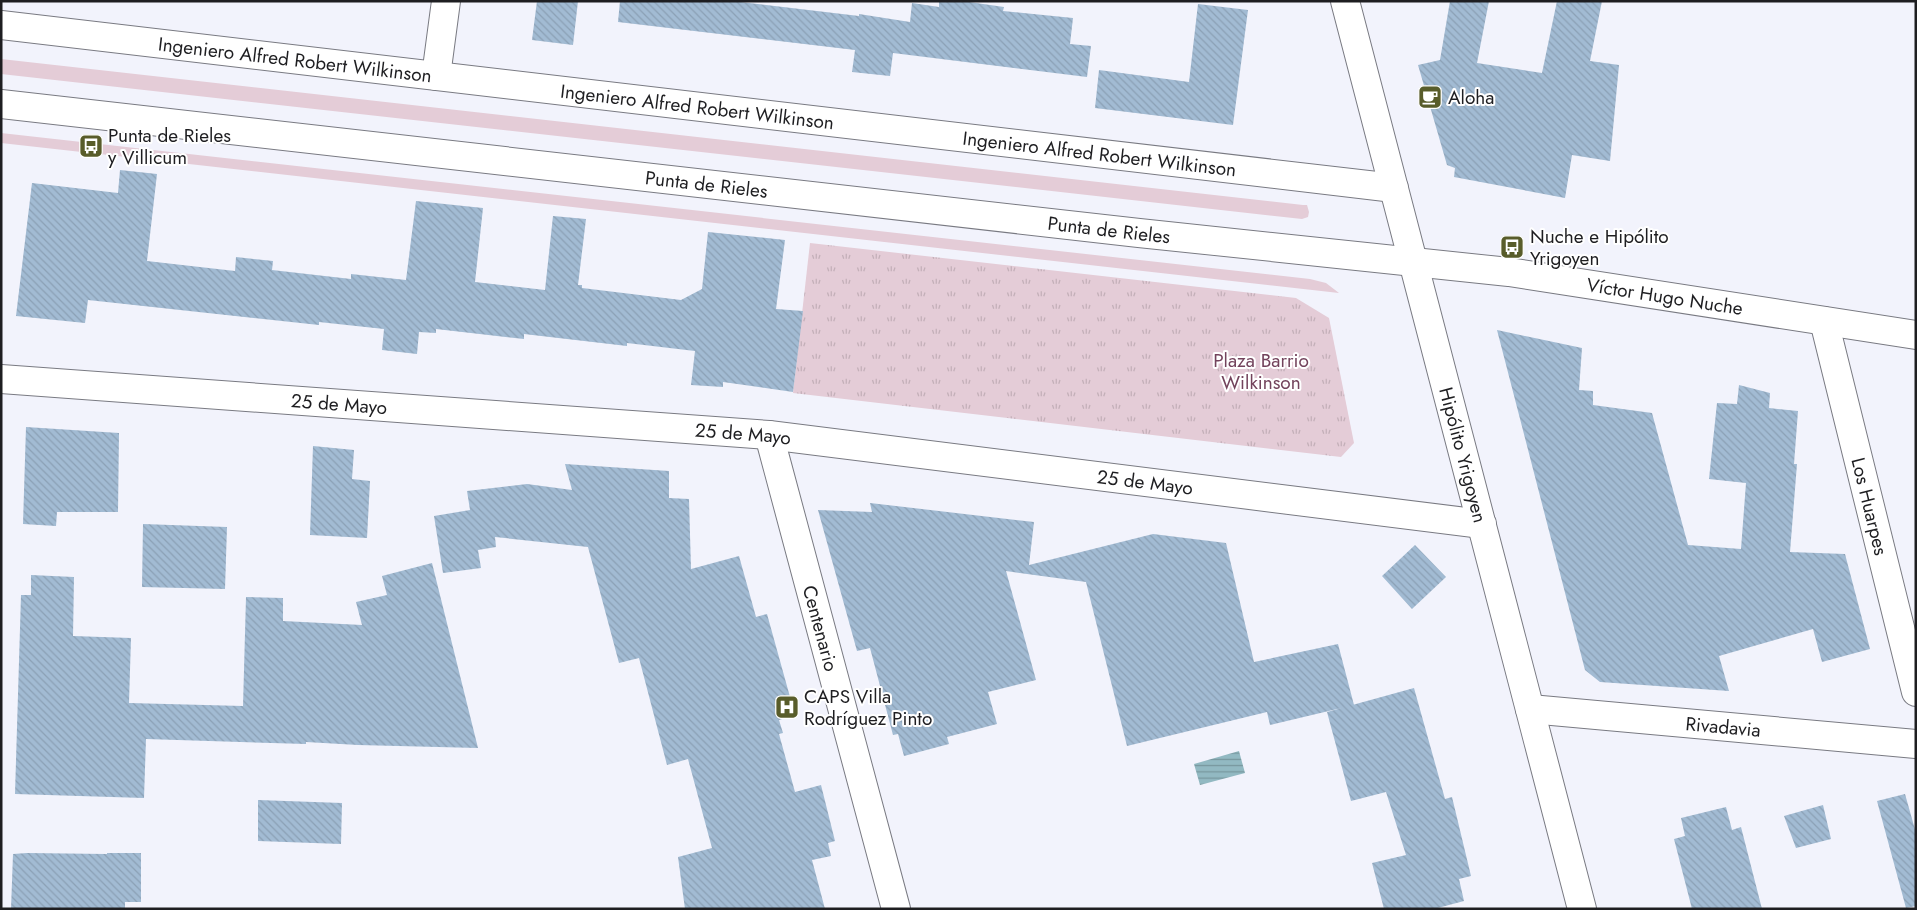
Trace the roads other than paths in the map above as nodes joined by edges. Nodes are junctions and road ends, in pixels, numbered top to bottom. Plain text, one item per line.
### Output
1 (446, 1) edge
2 (1344, 1) edge
3 (1, 25) edge
4 (436, 76) junction
5 (1, 104) edge
6 (1394, 188) junction
7 (1413, 261) junction
8 (1824, 321) junction
9 (1916, 335) edge
10 (1, 379) edge
11 (769, 435) junction
12 (1482, 524) junction
13 (1916, 692) edge
14 (1530, 709) junction
15 (1916, 744) edge
16 (896, 909) edge
17 (1582, 909) edge

1 - 4 street
2 - 6 street, Hipólito Yrigoyen
3 - 4 street, Ingeniero Alfred Robert Wilkinson
4 - 6 street, Ingeniero Alfred Robert Wilkinson
5 - 7 street, Punta de Rieles
6 - 7 street, Hipólito Yrigoyen
7 - 8 street, Víctor Hugo Nuche
7 - 12 street, Hipólito Yrigoyen
8 - 9 street, Víctor Hugo Nuche
8 - 13 street, Los Huarpes
10 - 11 street, 25 de Mayo
11 - 12 street, 25 de Mayo
11 - 16 street, Centenario
12 - 14 street, Hipólito Yrigoyen
14 - 15 street, Rivadavia
14 - 17 street, Hipólito Yrigoyen

